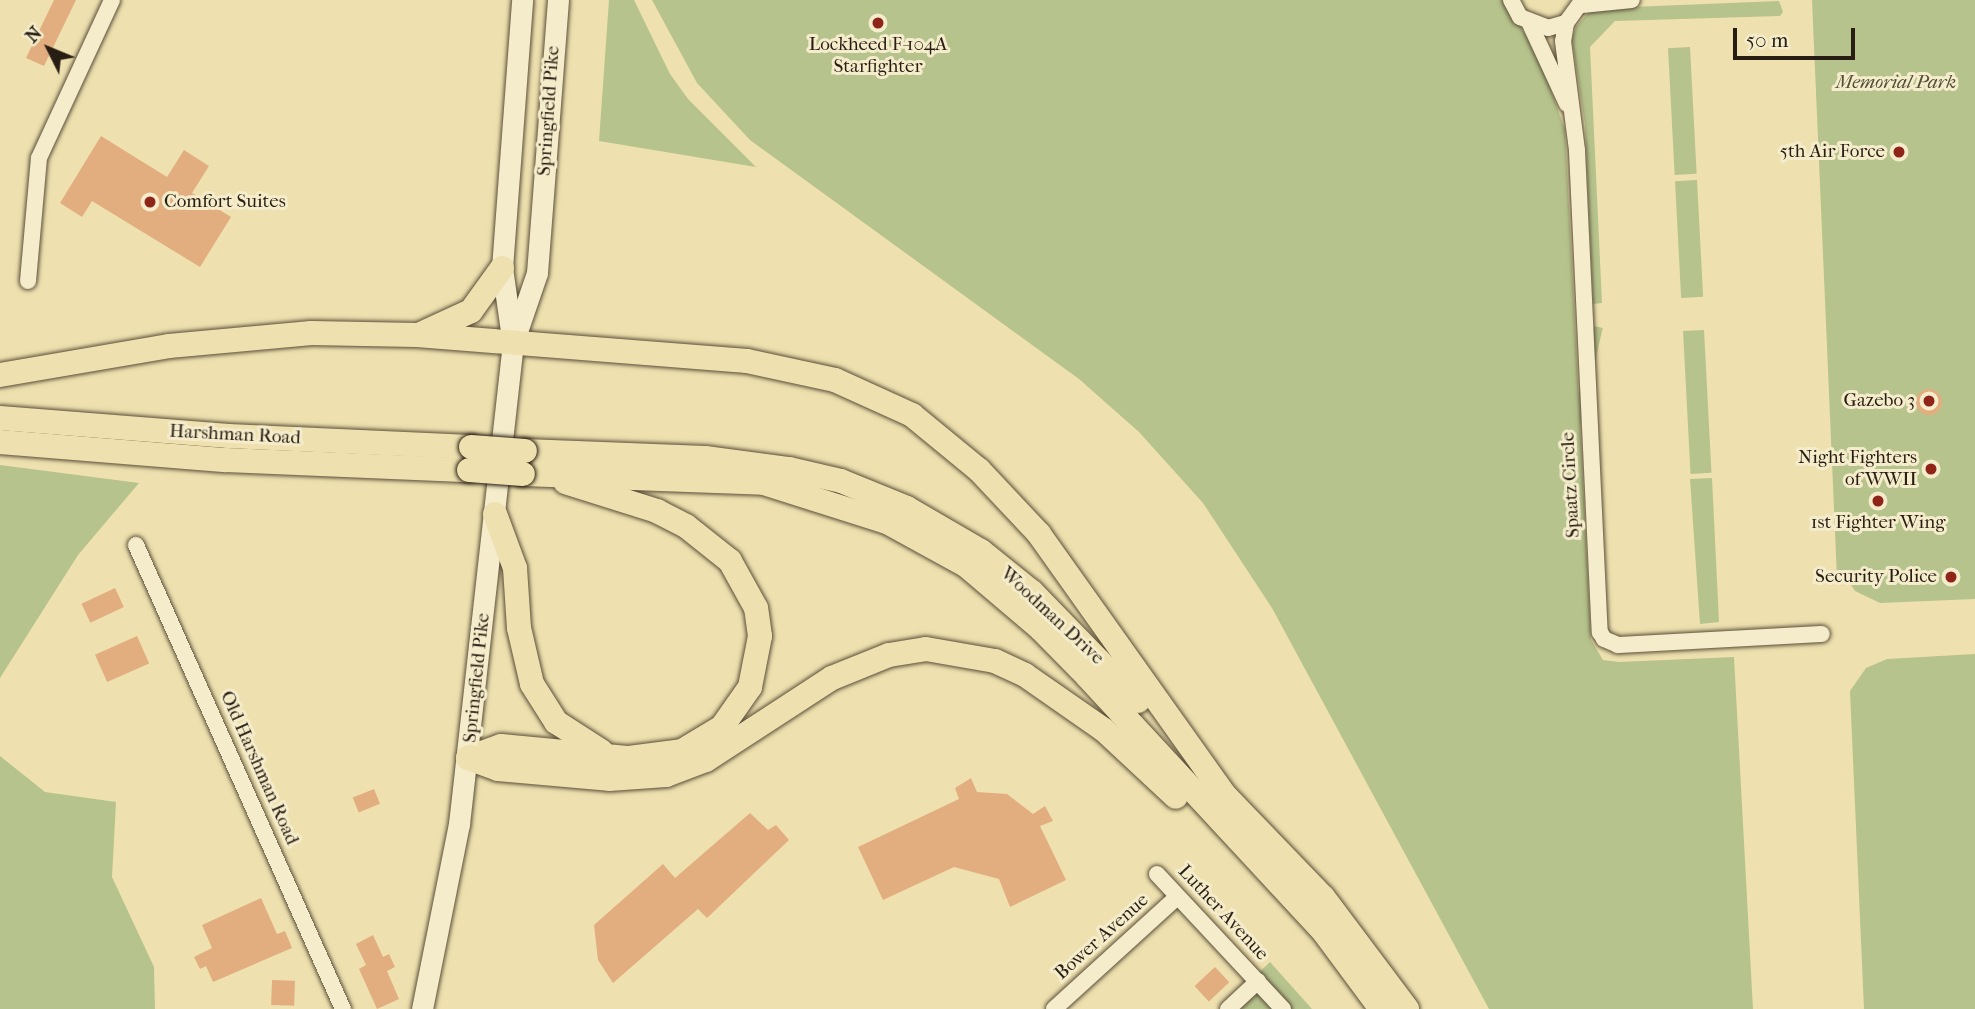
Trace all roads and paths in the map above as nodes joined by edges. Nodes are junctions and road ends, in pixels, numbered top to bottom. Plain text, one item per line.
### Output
1 (112, 0) edge
2 (522, 0) edge
3 (558, 0) edge
4 (1511, 0) edge
5 (1632, 0) edge
6 (1583, 3) edge
7 (1566, 23) junction
8 (1530, 24) junction
9 (1570, 109) junction
10 (502, 268) junction
11 (28, 281) dead end
12 (416, 335) junction
13 (513, 343) junction
14 (0, 375) edge
15 (0, 418) edge
16 (0, 442) edge
17 (470, 458) junction
18 (531, 467) junction
19 (495, 514) junction
20 (136, 545) dead end
21 (1822, 634) dead end
22 (468, 758) junction
23 (629, 758) junction
24 (1226, 797) junction
25 (1157, 874) dead end
26 (1177, 897) junction
27 (1324, 932) junction
28 (1258, 981) junction
29 (343, 1009) edge
30 (422, 1009) edge
31 (1054, 1009) edge
32 (1228, 1009) edge
33 (1283, 1009) edge
34 (1381, 1009) edge
35 (1407, 1009) edge

1 - 11 street
2 - 10 main road, Springfield Pike
3 - 13 main road, Springfield Pike
4 - 8 street
5 - 6 street
6 - 7 street
7 - 8 street
7 - 9 street
8 - 9 street
9 - 21 street, Spaatz Circle
10 - 12 main road
10 - 13 main road, Springfield Pike
12 - 13 main road
12 - 14 main road
13 - 19 main road, Springfield Pike
13 - 24 main road
15 - 17 main road, Harshman Road
16 - 17 main road, Harshman Road
17 - 18 main road, bridge
18 - 23 main road
18 - 24 main road, Woodman Drive
18 - 27 main road, Woodman Drive
19 - 22 main road, Springfield Pike
19 - 23 main road
20 - 29 street, Old Harshman Road
22 - 23 main road
22 - 27 main road
22 - 30 main road, Springfield Pike
24 - 35 main road, Woodman Drive
25 - 26 street, Luther Avenue
26 - 28 street, Luther Avenue
26 - 31 street, Bower Avenue
27 - 34 main road, Woodman Drive
28 - 32 street, Luther Avenue
28 - 33 street, Luther Avenue

